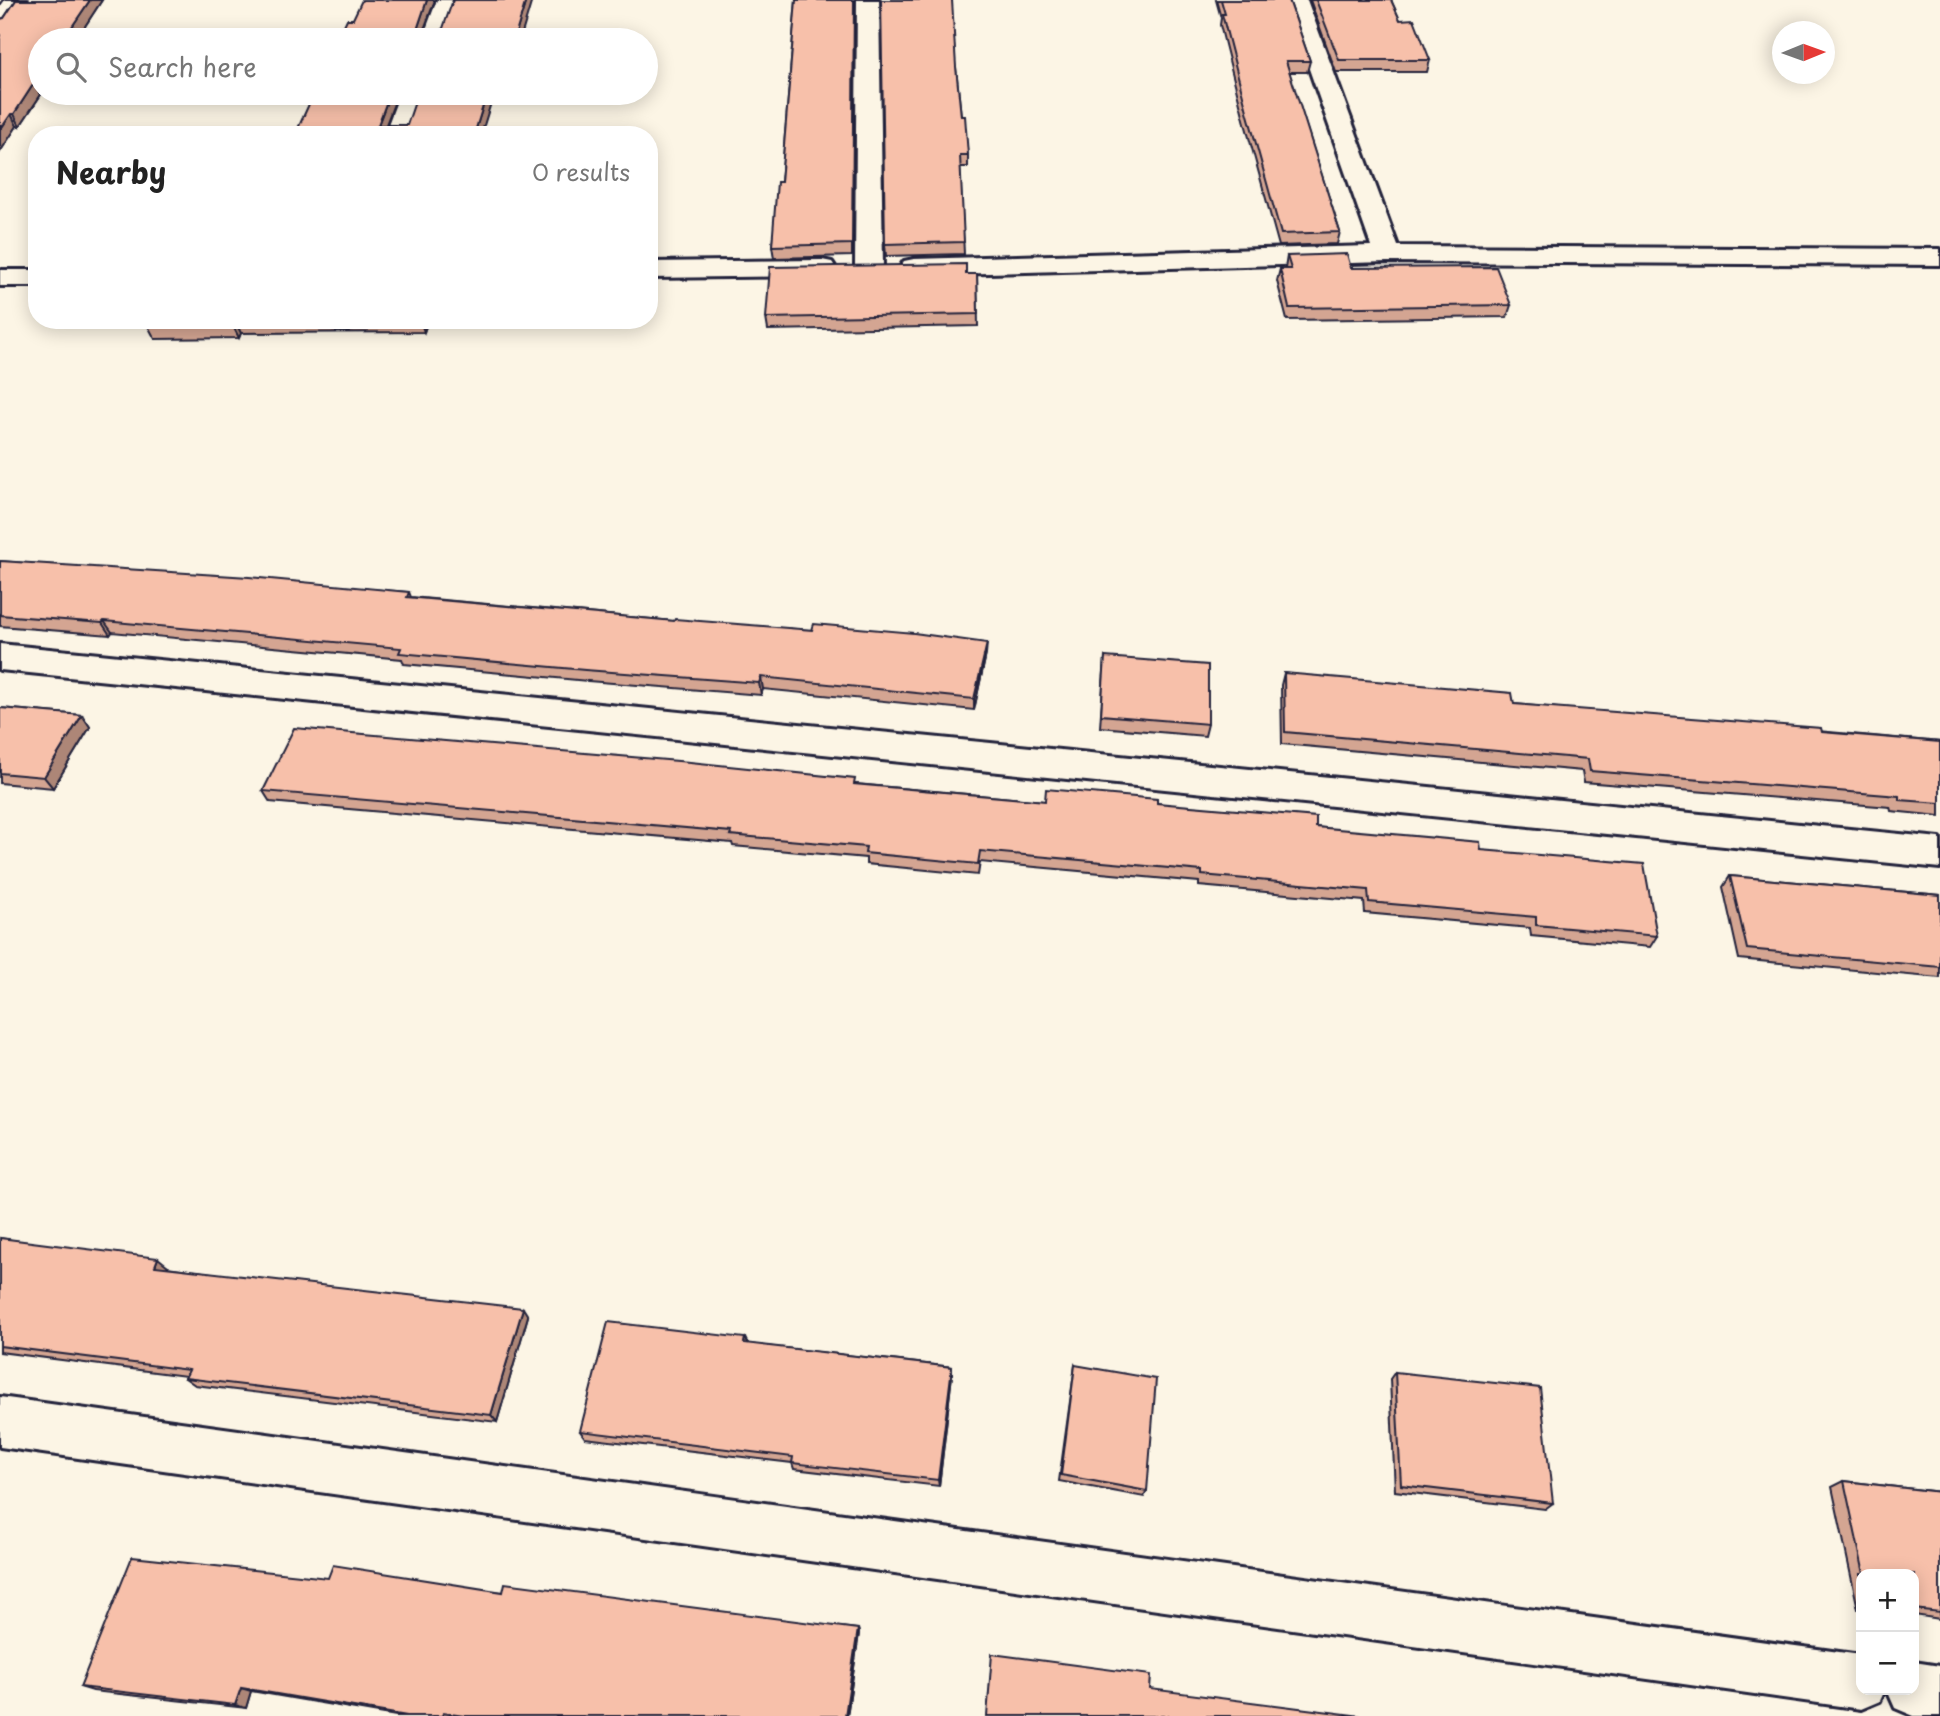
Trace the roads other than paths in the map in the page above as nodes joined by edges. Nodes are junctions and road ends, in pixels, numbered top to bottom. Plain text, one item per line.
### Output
1 (16, 0) edge
2 (449, 0) edge
3 (868, 0) edge
4 (1296, 0) edge
5 (0, 23) edge
6 (438, 28) edge
7 (407, 105) edge
8 (399, 126) edge
9 (1387, 254) junction
10 (1940, 257) edge
11 (869, 267) junction
12 (658, 270) edge
13 (0, 278) edge
14 (28, 278) edge
15 (0, 657) edge
16 (1940, 853) edge
17 (0, 1422) edge
18 (1856, 1681) edge
19 (1919, 1690) edge
20 (1940, 1693) edge

1 - 5 street
2 - 6 street
3 - 11 street
4 - 9 street
7 - 8 street
9 - 10 street
9 - 11 street
11 - 12 street
13 - 14 street
15 - 16 street
17 - 18 street
19 - 20 street

